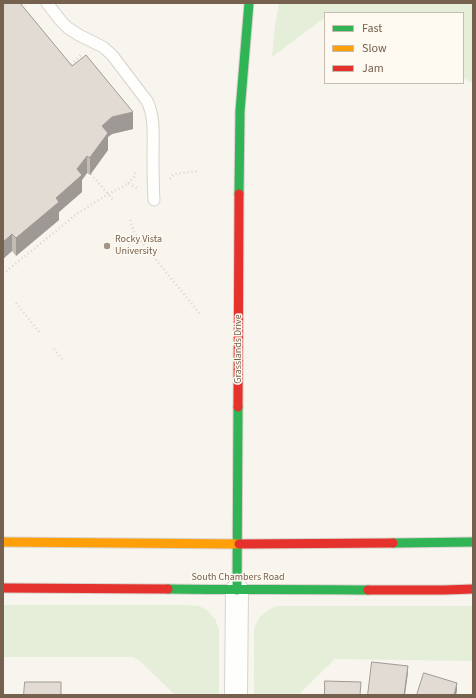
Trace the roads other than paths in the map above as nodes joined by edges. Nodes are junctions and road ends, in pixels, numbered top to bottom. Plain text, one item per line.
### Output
1 (47, 3) edge
2 (249, 3) edge
3 (154, 200) dead end
4 (3, 542) edge
5 (473, 542) edge
6 (237, 544) junction
7 (3, 588) edge
8 (473, 589) edge
9 (237, 590) junction
10 (236, 695) edge

1 - 3 lane
2 - 6 main road, Grasslands Drive
4 - 6 main road
5 - 6 main road
6 - 9 main road, Grasslands Drive
7 - 9 main road, South Chambers Road
8 - 9 main road, South Chambers Road
9 - 10 street, Grasslands Drive

